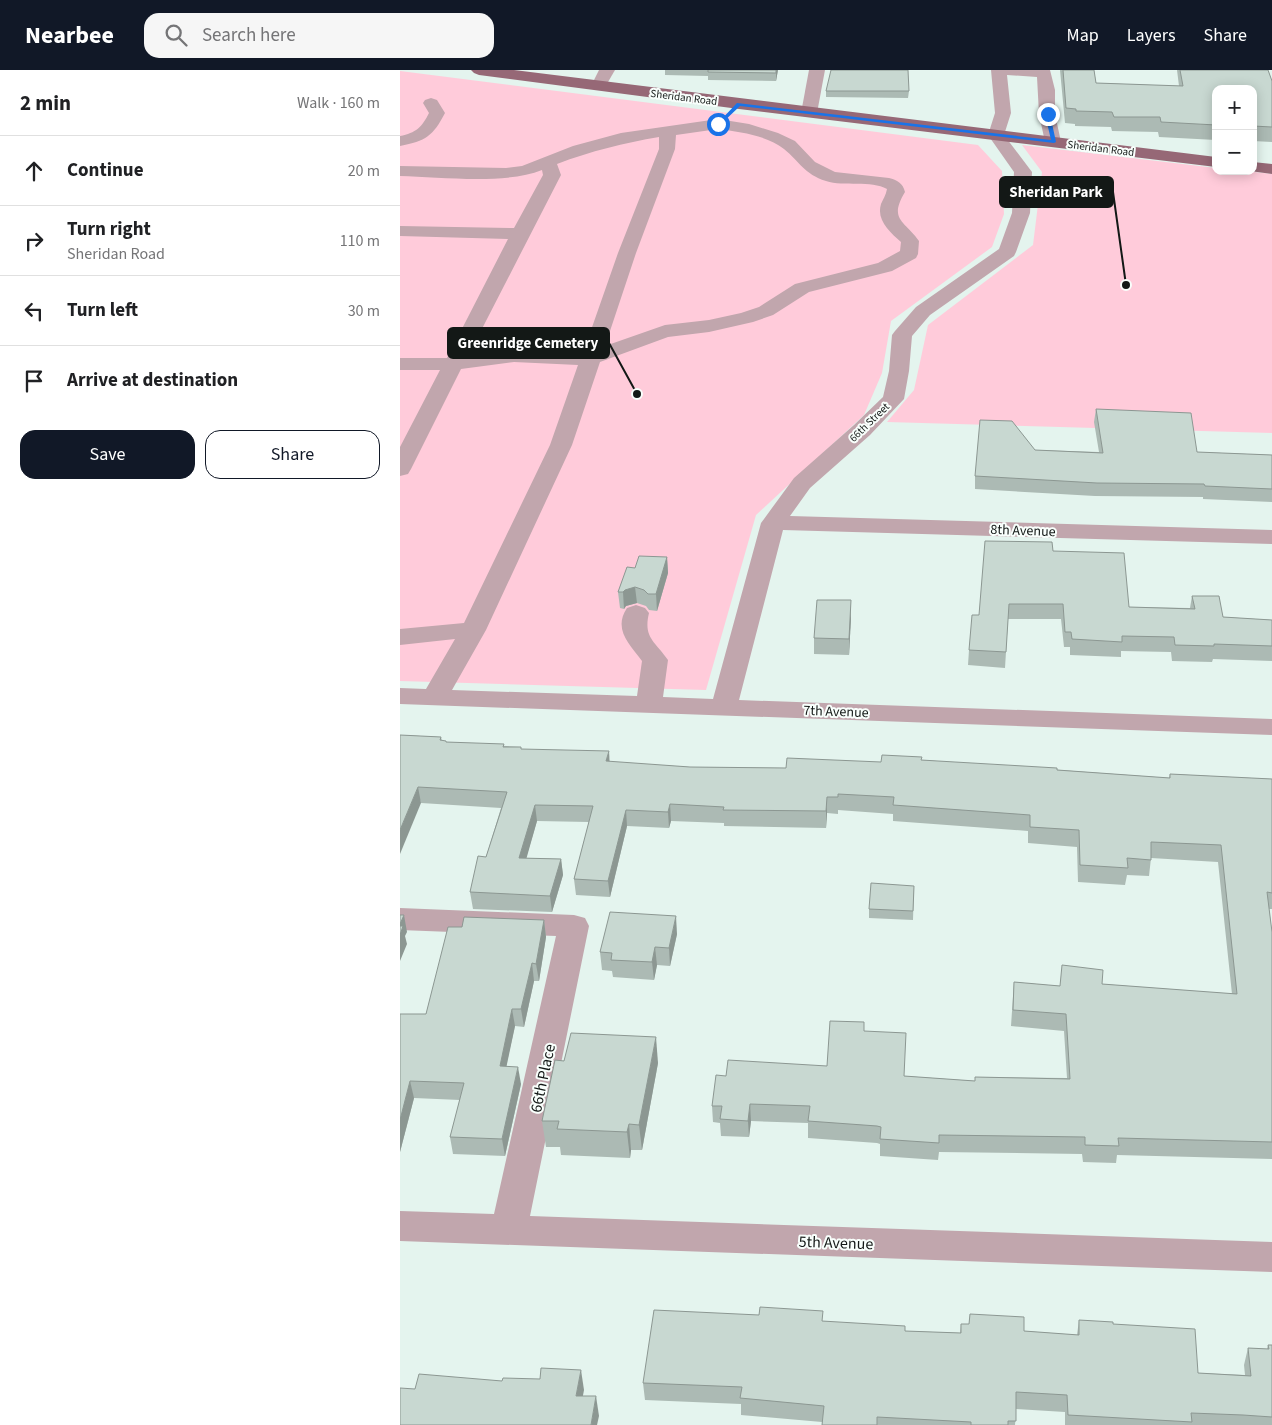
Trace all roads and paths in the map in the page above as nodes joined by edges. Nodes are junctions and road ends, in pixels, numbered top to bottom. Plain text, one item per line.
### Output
1 (485, 70) edge
2 (607, 70) edge
3 (817, 70) edge
4 (599, 86) junction
5 (431, 104) dead end
6 (739, 104) junction
7 (809, 113) junction
8 (718, 124) junction
9 (668, 131) junction
10 (996, 135) junction
11 (400, 141) edge
12 (1054, 142) junction
13 (548, 162) junction
14 (1212, 162) edge
15 (1257, 167) edge
16 (1272, 169) edge
17 (400, 171) edge
18 (400, 231) edge
19 (520, 234) junction
20 (590, 359) junction
21 (400, 364) edge
22 (453, 364) junction
23 (400, 469) edge
24 (773, 523) junction
25 (1272, 537) edge
26 (636, 613) dead end
27 (473, 630) junction
28 (400, 637) edge
29 (400, 696) edge
30 (435, 697) junction
31 (649, 704) junction
32 (724, 707) junction
33 (1272, 727) edge
34 (400, 919) edge
35 (400, 1226) edge
36 (509, 1230) junction
37 (1272, 1257) edge

1 - 4 main road, Sheridan Road
2 - 4 street
3 - 7 street
4 - 6 main road, Sheridan Road
5 - 11 street
6 - 7 main road, Sheridan Road
6 - 8 street
7 - 10 main road, Sheridan Road
8 - 9 street
8 - 20 street
9 - 13 street
9 - 20 street
10 - 12 main road, Sheridan Road
10 - 12 street
10 - 24 street, 66th Street
12 - 14 main road, Sheridan Road
13 - 17 street
13 - 19 street
15 - 16 main road
18 - 19 street
19 - 22 street
20 - 22 street
20 - 27 street
21 - 22 street
22 - 23 street
24 - 25 street, 8th Avenue
24 - 32 street, 66th Street
26 - 31 street
27 - 28 street
27 - 30 street
29 - 30 street, 7th Avenue
30 - 31 street, 7th Avenue
31 - 32 street, 7th Avenue
32 - 33 street, 7th Avenue
34 - 36 street, 66th Place
35 - 36 street, 5th Avenue
36 - 37 street, 5th Avenue

